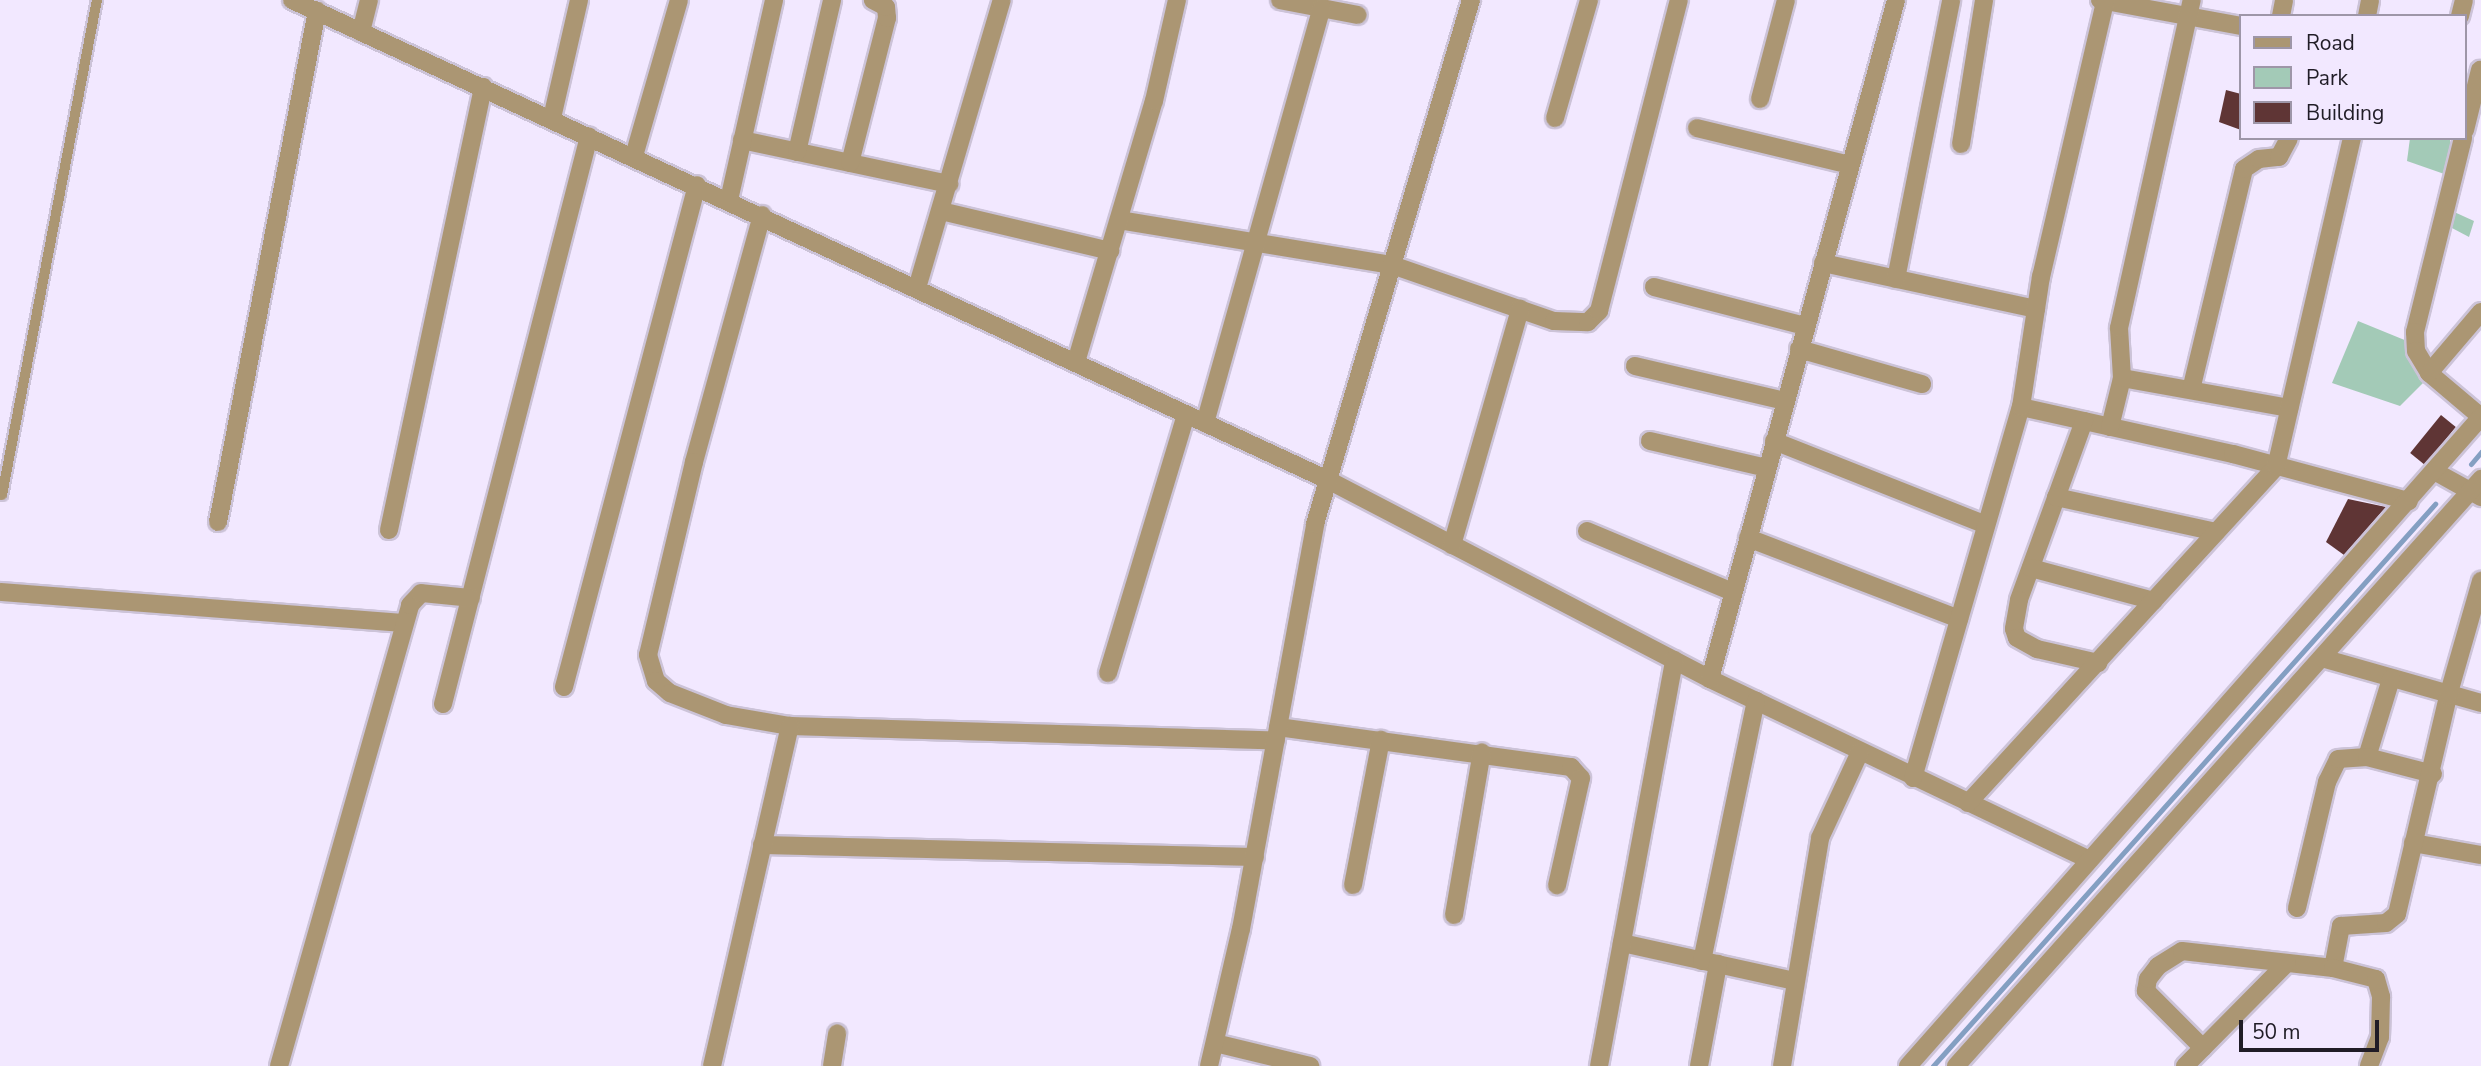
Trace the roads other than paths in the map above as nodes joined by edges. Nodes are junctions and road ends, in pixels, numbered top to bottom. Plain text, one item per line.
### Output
1 (97, 0) edge
2 (292, 0) edge
3 (369, 0) edge
4 (579, 0) edge
5 (679, 0) edge
6 (774, 0) edge
7 (832, 0) edge
8 (873, 0) edge
9 (1002, 0) edge
10 (1177, 0) edge
11 (1280, 0) edge
12 (1471, 0) edge
13 (1589, 0) edge
14 (1679, 0) edge
15 (1786, 0) edge
16 (1896, 0) edge
17 (1951, 0) edge
18 (1984, 0) edge
19 (2103, 0) edge
20 (1322, 8) junction
21 (2190, 8) edge
22 (317, 11) junction
23 (1358, 15) dead end
24 (2240, 26) edge
25 (361, 32) junction
26 (2475, 69) edge
27 (484, 88) junction
28 (1759, 99) dead end
29 (552, 118) junction
30 (1555, 118) dead end
31 (2467, 118) edge
32 (1697, 128) dead end
33 (589, 136) junction
34 (742, 140) junction
35 (2288, 140) edge
36 (2352, 140) edge
37 (2463, 140) edge
38 (1961, 145) dead end
39 (797, 152) junction
40 (634, 156) junction
41 (850, 163) junction
42 (1850, 165) junction
43 (949, 184) junction
44 (696, 185) junction
45 (729, 200) junction
46 (941, 211) junction
47 (762, 215) junction
48 (1119, 219) junction
49 (1256, 242) junction
50 (1110, 251) junction
51 (1823, 263) junction
52 (1392, 265) junction
53 (1896, 279) junction
54 (1654, 287) dead end
55 (917, 288) junction
56 (1520, 309) junction
57 (2036, 309) junction
58 (2481, 312) edge
59 (1805, 326) junction
60 (1799, 349) junction
61 (1076, 362) junction
62 (1635, 366) dead end
63 (2429, 373) junction
64 (2122, 378) junction
65 (1922, 384) dead end
66 (2191, 390) junction
67 (1785, 401) junction
68 (2021, 407) junction
69 (2289, 408) junction
70 (1186, 414) junction
71 (2481, 417) edge
72 (2084, 421) junction
73 (1205, 423) junction
74 (2110, 427) junction
75 (1650, 441) dead end
76 (1774, 441) junction
77 (2276, 467) junction
78 (1767, 468) junction
79 (2434, 471) junction
80 (2481, 479) edge
81 (1328, 480) junction
82 (2, 495) edge
83 (2475, 495) edge
84 (2056, 497) junction
85 (2409, 501) junction
86 (219, 522) dead end
87 (1986, 526) junction
88 (389, 530) dead end
89 (1587, 531) dead end
90 (2216, 532) junction
91 (1748, 538) junction
92 (1452, 545) junction
93 (2031, 568) junction
94 (2481, 581) edge
95 (0, 592) edge
96 (1733, 593) junction
97 (471, 598) junction
98 (2154, 601) junction
99 (1959, 619) junction
100 (404, 623) junction
101 (2322, 658) junction
102 (1674, 660) junction
103 (2098, 663) junction
104 (1108, 673) dead end
105 (1710, 679) junction
106 (2392, 679) junction
107 (564, 687) dead end
108 (2448, 696) junction
109 (1756, 701) junction
110 (2481, 703) edge
111 (443, 704) dead end
112 (790, 726) junction
113 (1277, 734) junction
114 (1381, 740) junction
115 (1482, 752) junction
116 (1860, 752) junction
117 (2367, 757) junction
118 (2433, 774) junction
119 (1913, 778) junction
120 (1968, 803) junction
121 (2413, 843) junction
122 (762, 845) junction
123 (2481, 855) edge
124 (1255, 857) junction
125 (2089, 860) junction
126 (1353, 885) dead end
127 (1556, 885) dead end
128 (2297, 908) dead end
129 (1454, 915) dead end
130 (1622, 943) junction
131 (1710, 962) junction
132 (2287, 963) junction
133 (2333, 968) junction
134 (1796, 981) junction
135 (837, 1033) dead end
136 (1215, 1043) junction
137 (2203, 1048) junction
138 (279, 1066) edge
139 (712, 1066) edge
140 (832, 1066) edge
141 (1209, 1066) edge
142 (1310, 1066) edge
143 (1599, 1066) edge
144 (1699, 1066) edge
145 (1782, 1066) edge
146 (1908, 1066) edge
147 (1956, 1066) edge
148 (2185, 1066) edge
149 (2369, 1066) edge

1 - 82 lane
2 - 22 street
3 - 25 street
4 - 29 street
5 - 40 street
6 - 34 street
7 - 39 street
8 - 41 street
9 - 43 street
10 - 48 street
11 - 20 street
12 - 52 street
13 - 30 street
14 - 56 street
15 - 28 street
16 - 42 street
17 - 53 street
18 - 38 street
19 - 21 street
19 - 57 street
20 - 23 street
20 - 49 street
21 - 24 street
21 - 64 street
22 - 25 street
22 - 86 street
25 - 27 street
26 - 31 street
27 - 29 street
27 - 88 street
29 - 33 street
32 - 42 street
33 - 40 street
33 - 97 street
34 - 39 street
34 - 45 street
35 - 66 street
36 - 69 street
37 - 63 street
39 - 41 street
40 - 44 street
41 - 43 street
42 - 51 street
43 - 46 street
44 - 45 street
44 - 107 street
45 - 47 street
46 - 50 street
46 - 55 street
47 - 55 street
47 - 112 street
48 - 49 street
48 - 50 street
49 - 52 street
49 - 73 street
50 - 61 street
51 - 53 street
51 - 59 street
52 - 56 street
52 - 81 street
53 - 57 street
54 - 59 street
55 - 61 street
56 - 92 street
57 - 68 street
58 - 63 street
59 - 60 street
60 - 65 street
60 - 67 street
61 - 70 street
62 - 67 street
63 - 71 street
64 - 66 street
64 - 74 street
66 - 69 street
67 - 76 street
68 - 72 street
68 - 87 street
69 - 77 street
70 - 73 street
70 - 104 street
71 - 79 street
72 - 74 street
72 - 84 street
73 - 81 street
74 - 77 street
75 - 78 street
76 - 78 street
76 - 87 street
77 - 85 street
77 - 90 street
78 - 91 street
79 - 83 street
79 - 85 street
80 - 83 street
81 - 92 street
81 - 113 street
83 - 101 street
84 - 90 street
84 - 93 street
85 - 125 street
87 - 99 street
89 - 96 street
90 - 98 street
91 - 96 street
91 - 99 street
92 - 102 street
93 - 98 street
93 - 103 street
94 - 108 street
95 - 100 street
96 - 105 street
97 - 100 street
97 - 111 street
98 - 103 street
99 - 119 street
100 - 138 street
101 - 106 street
101 - 147 street
102 - 105 street
102 - 130 street
103 - 120 street
105 - 109 street
106 - 108 street
106 - 117 street
108 - 110 street
108 - 118 street
109 - 116 street
109 - 131 street
112 - 113 street
112 - 122 street
113 - 114 street
113 - 124 street
114 - 115 street
114 - 126 street
115 - 127 street
115 - 129 street
116 - 119 street
116 - 134 street
117 - 118 street
117 - 128 street
118 - 121 street
119 - 120 street
120 - 125 street
121 - 123 street
121 - 133 street
122 - 124 street
122 - 139 street
124 - 136 street
125 - 146 street
130 - 131 street
130 - 143 street
131 - 134 street
131 - 144 street
132 - 133 street
132 - 137 street
132 - 137 street
133 - 149 street
134 - 145 street
135 - 140 street
136 - 141 street
136 - 142 street
137 - 148 street

